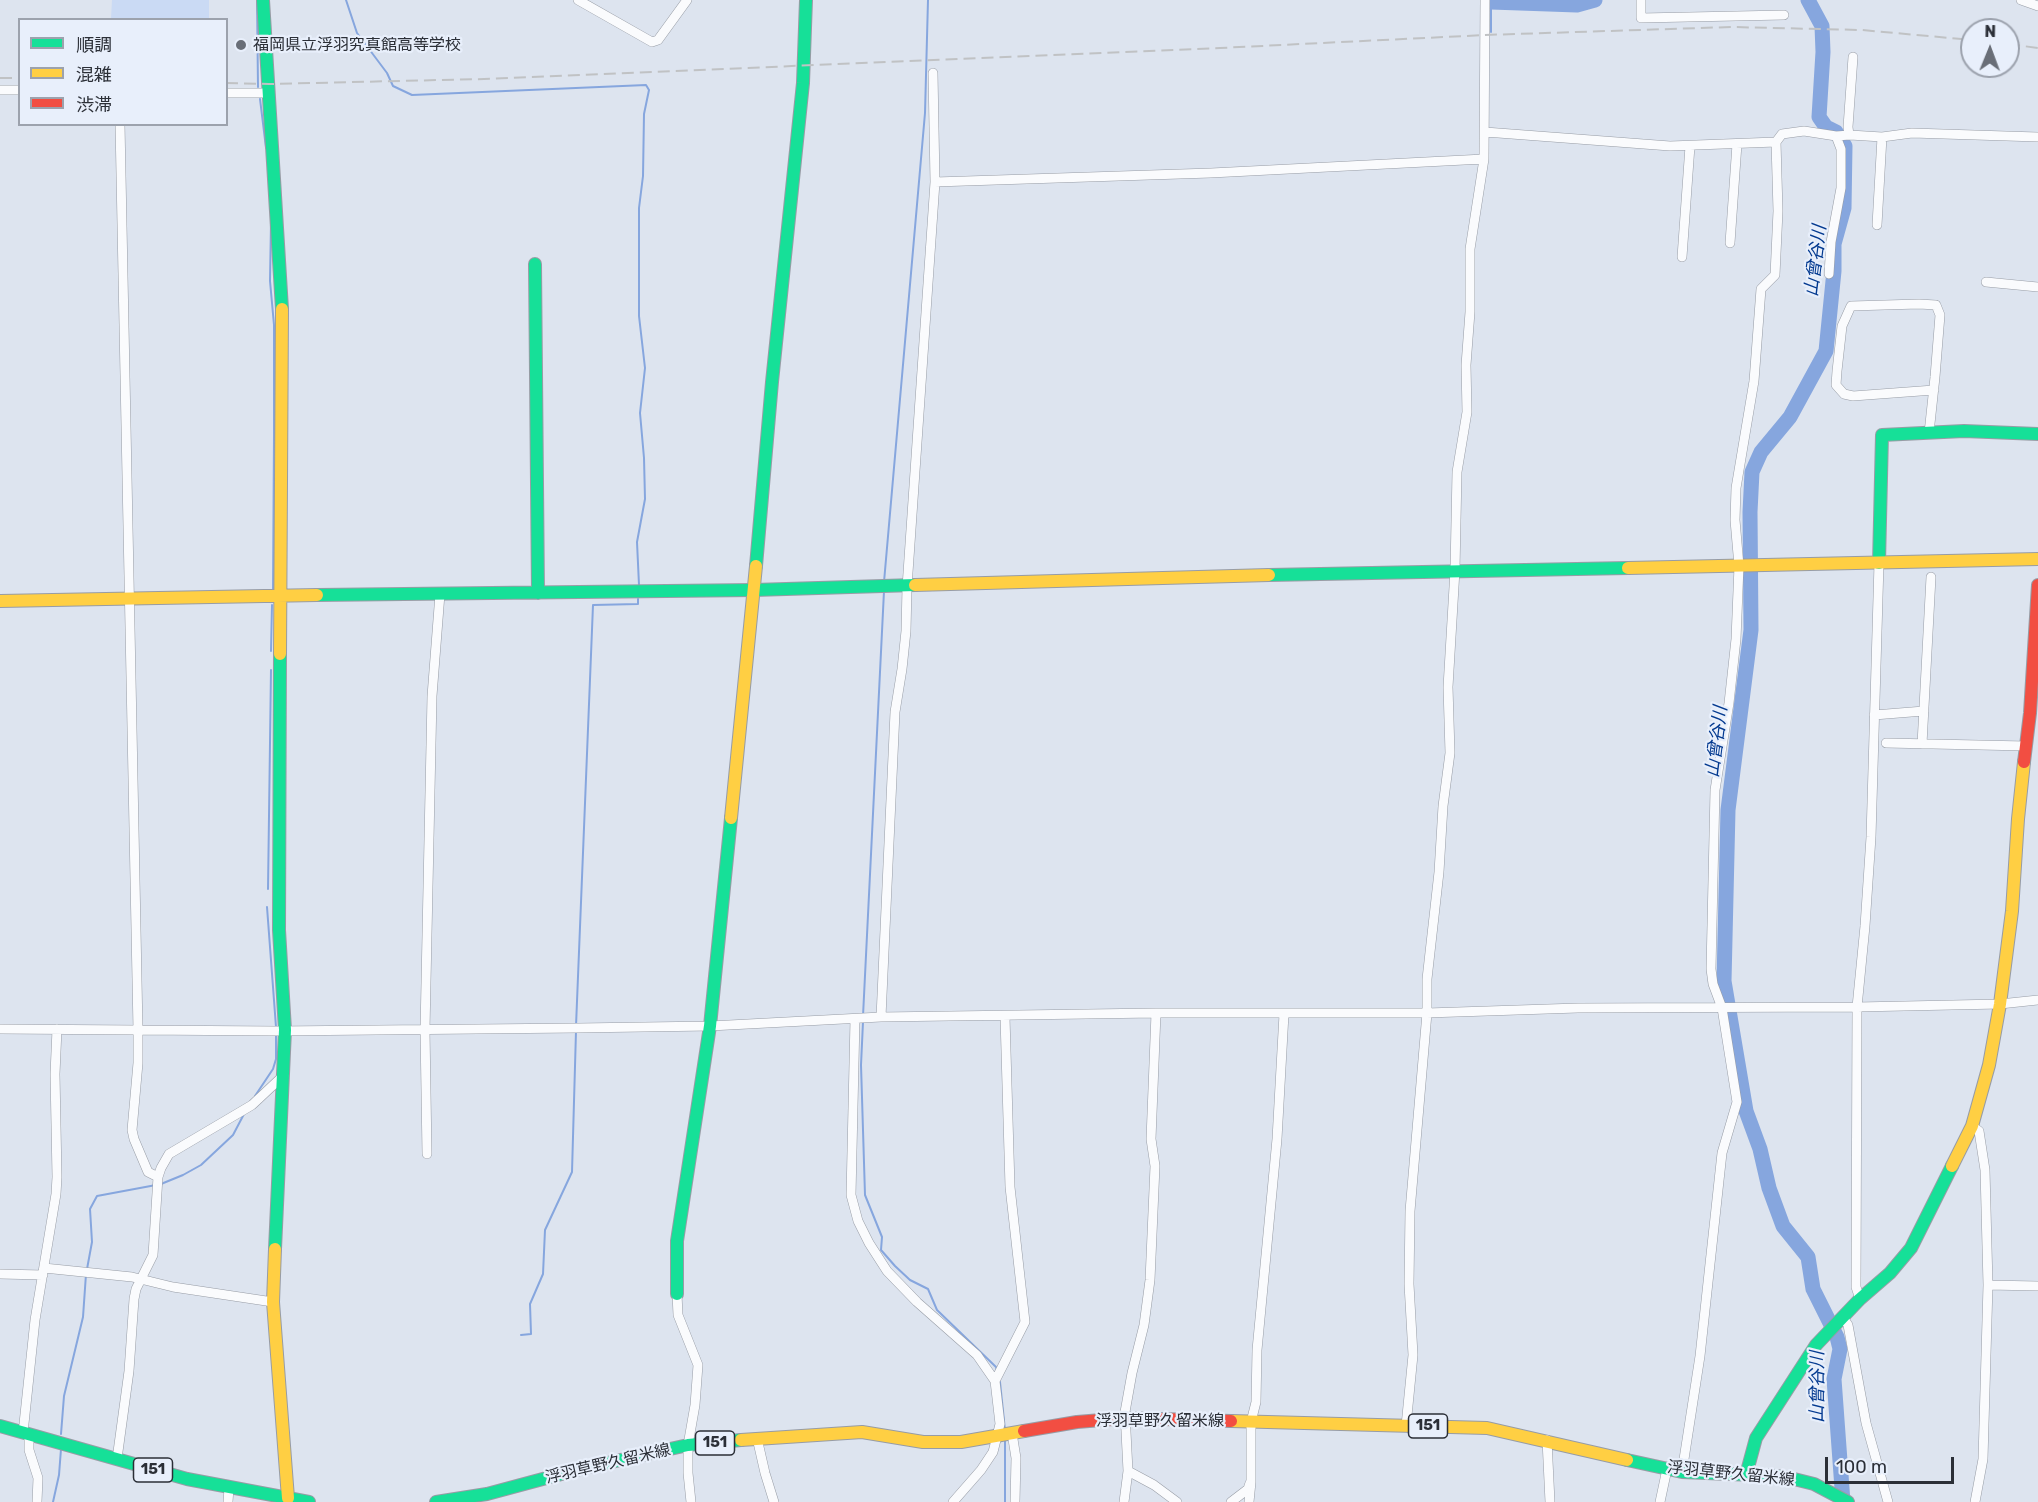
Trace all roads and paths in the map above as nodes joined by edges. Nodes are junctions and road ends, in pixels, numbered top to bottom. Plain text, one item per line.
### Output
1 (263, 0) edge
2 (578, 0) edge
3 (687, 0) edge
4 (806, 0) edge
5 (1485, 0) edge
6 (1641, 0) edge
7 (2021, 0) edge
8 (2038, 6) edge
9 (1784, 15) dead end
10 (1853, 57) dead end
11 (933, 74) dead end
12 (0, 90) edge
13 (18, 90) edge
14 (228, 93) edge
15 (269, 93) junction
16 (120, 126) edge
17 (1485, 132) junction
18 (1842, 135) junction
19 (1882, 137) junction
20 (2038, 137) edge
21 (1776, 142) junction
22 (1737, 144) junction
23 (1689, 146) junction
24 (1484, 159) junction
25 (935, 182) junction
26 (1877, 225) dead end
27 (1730, 243) dead end
28 (1682, 256) dead end
29 (535, 264) dead end
30 (1829, 274) dead end
31 (1986, 282) dead end
32 (2038, 286) edge
33 (1934, 390) junction
34 (1929, 433) junction
35 (2038, 434) edge
36 (2038, 559) edge
37 (1879, 563) junction
38 (1747, 566) junction
39 (1455, 570) junction
40 (1931, 577) dead end
41 (2038, 585) edge
42 (907, 587) junction
43 (754, 590) junction
44 (538, 593) junction
45 (440, 594) junction
46 (281, 595) junction
47 (128, 599) junction
48 (0, 602) edge
49 (1924, 711) junction
50 (1874, 715) junction
51 (1887, 743) dead end
52 (1922, 744) junction
53 (2026, 746) junction
54 (2038, 1000) edge
55 (2000, 1004) junction
56 (1857, 1007) junction
57 (1726, 1008) junction
58 (1156, 1013) junction
59 (1427, 1013) junction
60 (1284, 1014) junction
61 (881, 1017) junction
62 (1005, 1017) junction
63 (855, 1019) junction
64 (710, 1026) junction
65 (0, 1029) edge
66 (57, 1029) junction
67 (138, 1030) junction
68 (278, 1030) junction
69 (425, 1030) junction
70 (284, 1075) junction
71 (1972, 1126) junction
72 (427, 1154) dead end
73 (158, 1182) junction
74 (43, 1272) junction
75 (0, 1274) edge
76 (141, 1279) junction
77 (1988, 1285) junction
78 (2038, 1286) edge
79 (677, 1294) joint
80 (1860, 1299) junction
81 (273, 1302) junction
82 (1835, 1324) junction
83 (995, 1381) junction
84 (1126, 1418) junction
85 (1251, 1422) junction
86 (0, 1426) edge
87 (1406, 1426) junction
88 (26, 1434) junction
89 (1007, 1434) junction
90 (758, 1438) junction
91 (1547, 1440) junction
92 (688, 1446) junction
93 (117, 1459) junction
94 (1667, 1469) junction
95 (1128, 1471) junction
96 (1682, 1472) junction
97 (1746, 1475) junction
98 (1251, 1482) junction
99 (229, 1488) junction
100 (288, 1498) junction
101 (484, 1498) edge
102 (1839, 1499) edge
103 (37, 1502) edge
104 (228, 1502) edge
105 (309, 1502) edge
106 (436, 1502) edge
107 (691, 1502) edge
108 (774, 1502) edge
109 (953, 1502) edge
110 (1015, 1502) edge
111 (1124, 1502) edge
112 (1177, 1502) edge
113 (1231, 1502) edge
114 (1249, 1502) edge
115 (1550, 1502) edge
116 (1660, 1502) edge
117 (1888, 1502) edge
118 (1975, 1502) edge

1 - 15 street
2 - 3 street
4 - 43 street
5 - 17 street
6 - 9 street
7 - 8 street
10 - 18 street
11 - 25 street
12 - 13 street
14 - 15 street
15 - 46 street
16 - 47 street
17 - 23 street
17 - 24 street
18 - 19 street
18 - 21 street
18 - 30 street
19 - 20 street
19 - 26 street
21 - 22 street
21 - 38 street
22 - 23 street
22 - 27 street
23 - 28 street
24 - 25 street
24 - 39 street
25 - 42 street
29 - 44 street
31 - 32 street
33 - 33 street
33 - 34 street
34 - 35 street
34 - 37 street
36 - 37 street
37 - 38 street
37 - 50 street
38 - 39 street
38 - 57 street
39 - 42 street
39 - 59 street
40 - 49 street
41 - 53 street
42 - 43 street
42 - 61 street
43 - 44 street
43 - 64 street
44 - 45 street
45 - 46 street
45 - 69 street
46 - 47 street
46 - 68 street
47 - 48 street
47 - 67 street
49 - 50 street
49 - 52 street
50 - 56 street
51 - 52 street
52 - 53 street
53 - 55 street
54 - 55 street
55 - 56 street
55 - 71 street
56 - 57 street
56 - 80 street
57 - 59 street
57 - 96 street
58 - 60 street
58 - 62 street
58 - 84 street
59 - 60 street
59 - 87 street
60 - 85 street
61 - 62 street
61 - 63 street
62 - 83 street
63 - 64 street
63 - 83 street
64 - 69 street
64 - 79 street
65 - 66 street
66 - 67 street
66 - 74 street
67 - 68 street
67 - 73 street
68 - 69 street
68 - 70 street
69 - 72 street
70 - 73 street
70 - 81 street
71 - 77 street
71 - 80 street
73 - 76 street
74 - 75 street
74 - 76 street
74 - 88 street
76 - 81 street
76 - 93 street
77 - 78 street
77 - 118 street
79 - 92 street
80 - 82 street
81 - 100 street
82 - 97 street
82 - 117 street
83 - 89 street
84 - 85 street, 浮羽草野久留米線 / 151
84 - 89 street, 浮羽草野久留米線 / 151
84 - 95 street
85 - 87 street, 浮羽草野久留米線 / 151
85 - 98 street
86 - 88 street, 151
87 - 91 street, 浮羽草野久留米線 / 151
88 - 93 street, 151
88 - 103 street
89 - 90 street, 浮羽草野久留米線 / 151
89 - 109 street
89 - 110 street
90 - 92 street, 浮羽草野久留米線 / 151
90 - 108 street
91 - 94 street, 浮羽草野久留米線 / 151
91 - 115 street
92 - 101 street, 浮羽草野久留米線 / 151
92 - 107 street
93 - 99 street, 151
94 - 96 street, 浮羽草野久留米線 / 151
94 - 116 street
95 - 111 street
95 - 112 street
96 - 97 street, 浮羽草野久留米線 / 151
97 - 102 street, 浮羽草野久留米線 / 151
98 - 113 street
98 - 114 street
99 - 100 street, 151
99 - 104 street
100 - 105 street, 151
101 - 106 street, 浮羽草野久留米線 / 151

